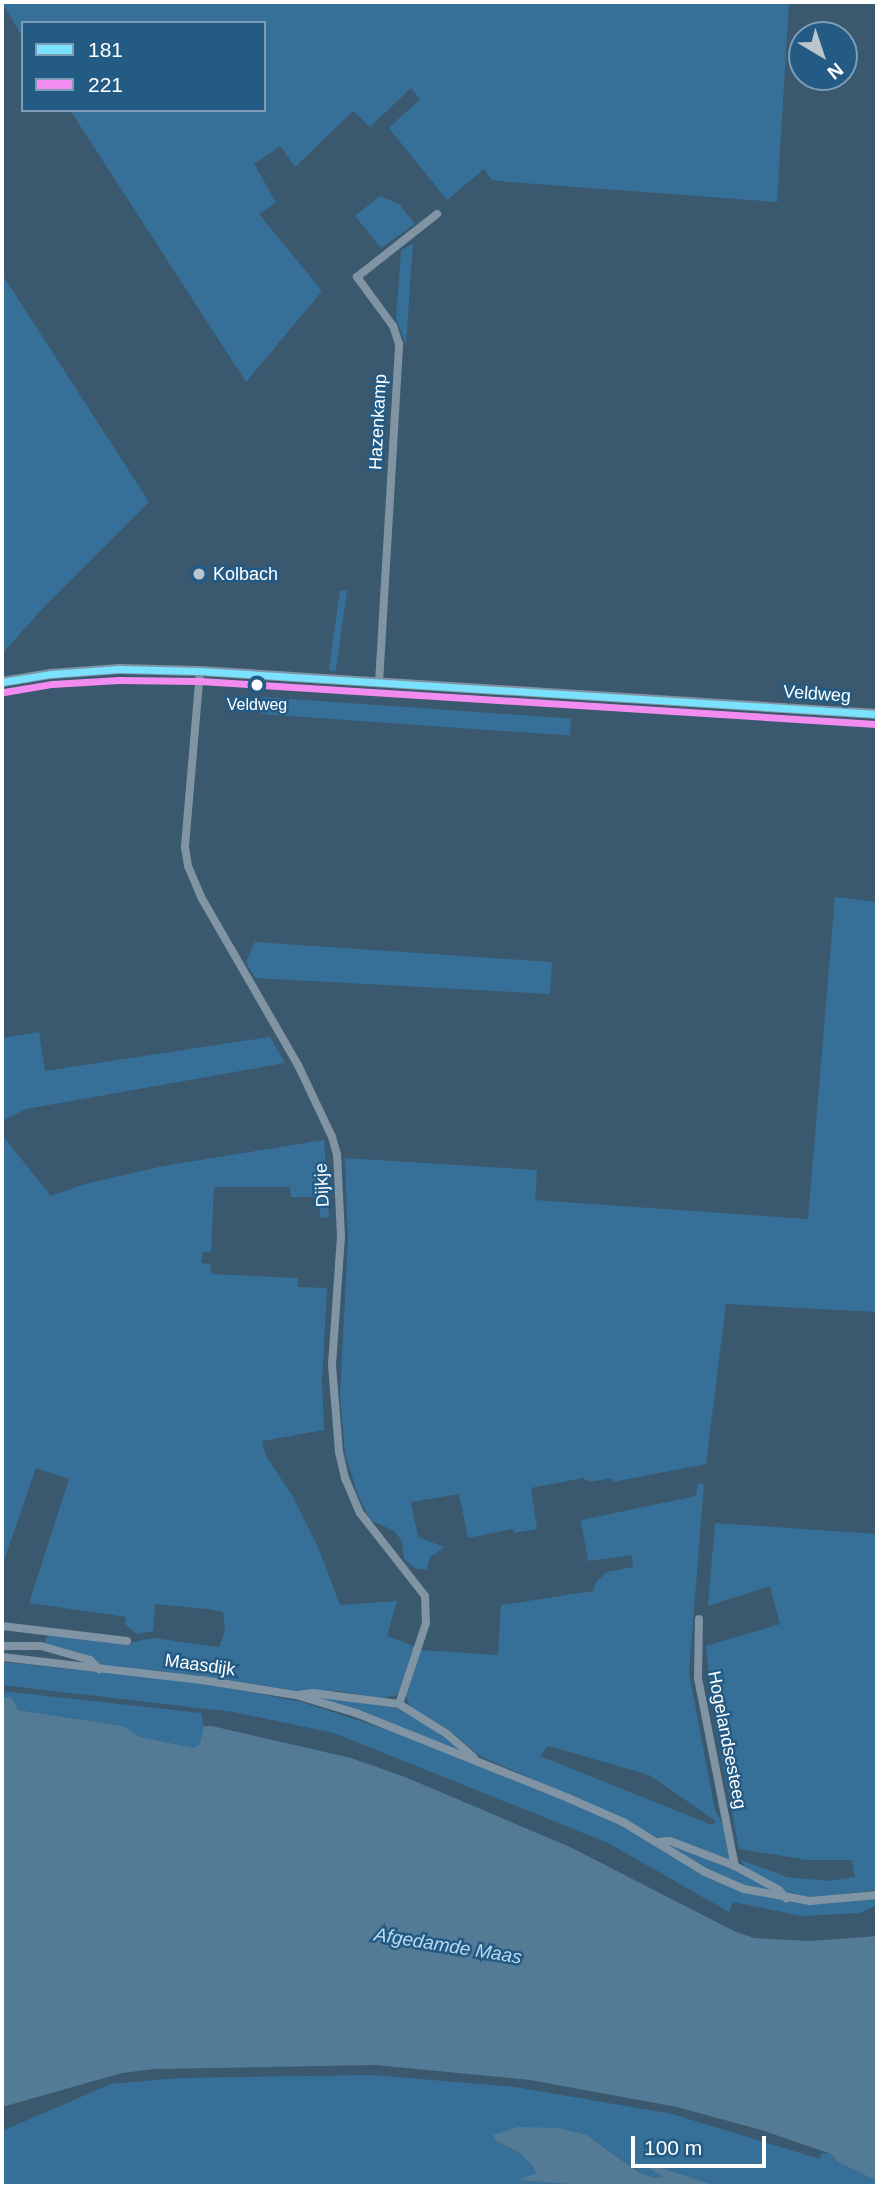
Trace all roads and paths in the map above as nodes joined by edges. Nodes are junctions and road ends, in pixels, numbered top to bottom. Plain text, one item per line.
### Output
1 (437, 215) dead end
2 (200, 671) junction
3 (2, 682) edge
4 (379, 683) junction
5 (877, 714) edge
6 (699, 1619) dead end
7 (2, 1626) edge
8 (42, 1632) junction
9 (127, 1641) dead end
10 (2, 1646) edge
11 (41, 1646) junction
12 (2, 1657) edge
13 (99, 1669) junction
14 (296, 1695) junction
15 (399, 1704) junction
16 (475, 1759) junction
17 (656, 1842) junction
18 (735, 1866) junction
19 (877, 1895) edge
20 (787, 1898) junction

1 - 4 street, Hazenkamp
2 - 3 street, Veldweg
2 - 4 street, Veldweg
2 - 15 street, Dijkje
4 - 5 street, Veldweg
6 - 18 street, Hogelandsesteeg
7 - 8 street
8 - 9 street
8 - 11 street
10 - 11 street, Maasdijk
11 - 13 street, Maasdijk
12 - 13 street, Maasdijk
13 - 14 street, Maasdijk
14 - 15 street, Maasdijk
14 - 16 street, Maasdijk
15 - 16 street, Maasdijk
16 - 17 street, Maasdijk
17 - 18 street, Maasdijk
17 - 20 street, Maasdijk
18 - 20 street, Maasdijk
19 - 20 street, Maasdijk

